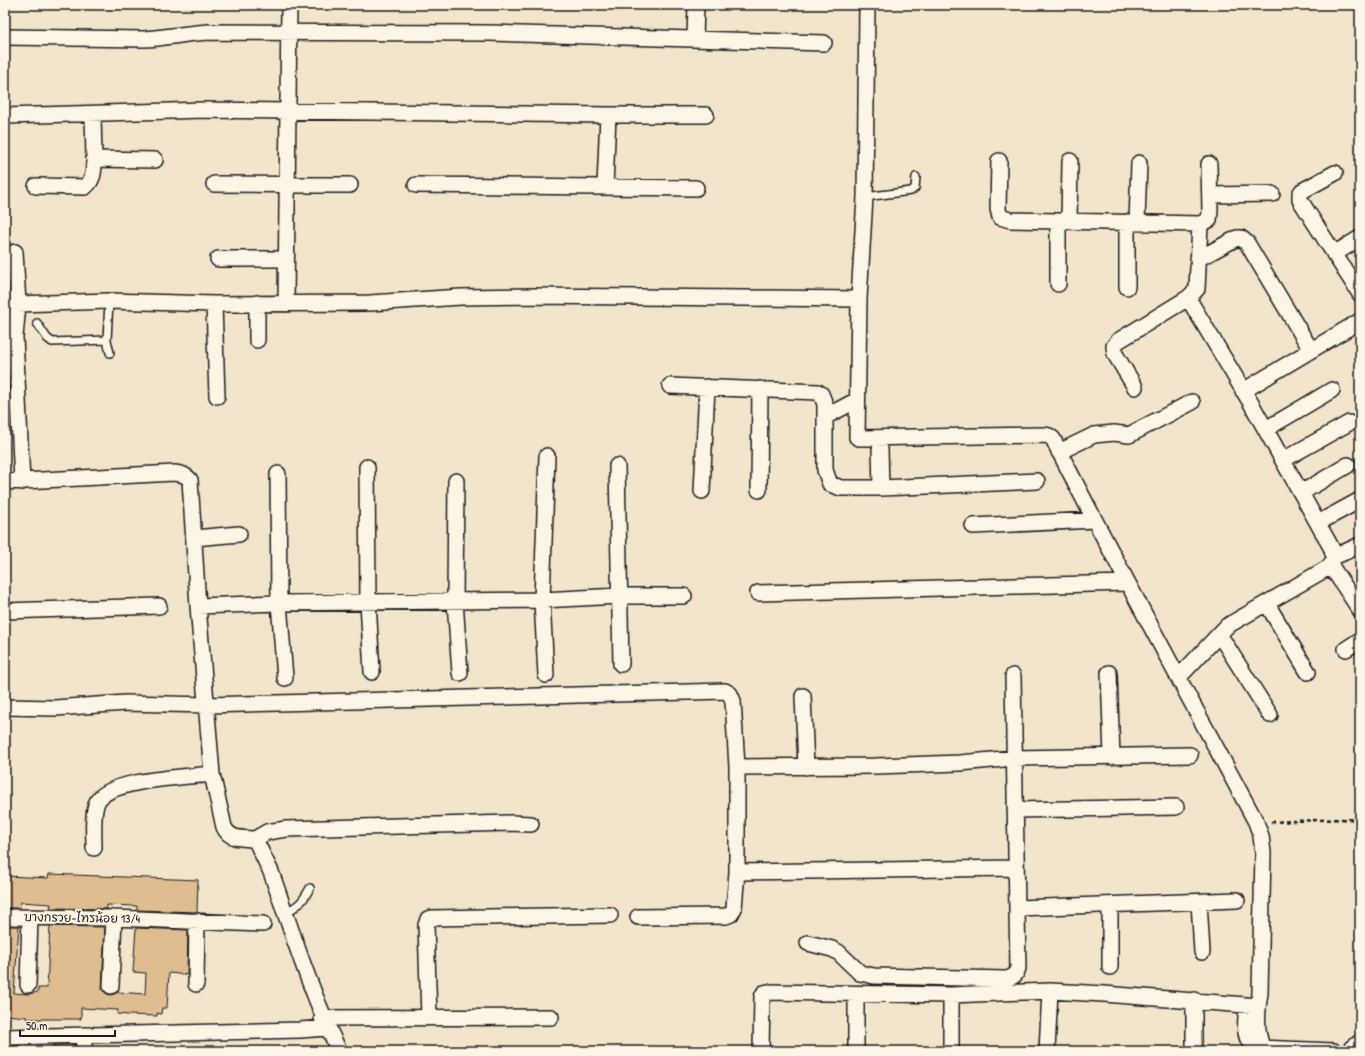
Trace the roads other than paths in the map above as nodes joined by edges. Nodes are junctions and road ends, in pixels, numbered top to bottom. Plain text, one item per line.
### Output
1 (289, 5) edge
2 (696, 5) edge
3 (867, 5) edge
4 (289, 33) junction
5 (5, 37) edge
6 (695, 39) junction
7 (824, 43) dead end
8 (288, 110) junction
9 (93, 114) junction
10 (706, 114) dead end
11 (608, 115) junction
12 (5, 116) edge
13 (94, 159) junction
14 (155, 160) dead end
15 (999, 161) dead end
16 (1070, 161) dead end
17 (1139, 163) dead end
18 (1209, 164) dead end
19 (1335, 173) dead end
20 (916, 177) dead end
21 (214, 184) dead end
22 (286, 185) junction
23 (350, 185) dead end
24 (416, 185) dead end
25 (36, 186) dead end
26 (606, 186) junction
27 (696, 188) dead end
28 (1272, 194) dead end
29 (1210, 195) junction
30 (864, 197) junction
31 (1064, 221) junction
32 (1132, 222) junction
33 (1200, 224) junction
34 (1360, 238) edge
35 (15, 252) dead end
36 (1334, 254) junction
37 (218, 259) dead end
38 (286, 259) junction
39 (1198, 259) junction
40 (1058, 284) dead end
41 (1127, 286) dead end
42 (1360, 294) edge
43 (1188, 298) junction
44 (858, 299) junction
45 (109, 301) junction
46 (257, 303) junction
47 (18, 304) junction
48 (214, 304) junction
49 (286, 304) junction
50 (1360, 321) edge
51 (37, 323) dead end
52 (10, 337) edge
53 (107, 340) junction
54 (257, 340) dead end
55 (1311, 350) junction
56 (110, 353) dead end
57 (670, 386) dead end
58 (1136, 387) dead end
59 (707, 388) junction
60 (760, 389) junction
61 (1332, 390) dead end
62 (1244, 391) junction
63 (217, 396) dead end
64 (857, 400) junction
65 (1192, 402) dead end
66 (825, 417) junction
67 (1349, 423) dead end
68 (1266, 429) junction
69 (880, 449) dead end
70 (1060, 452) junction
71 (546, 456) dead end
72 (1283, 460) junction
73 (1348, 465) dead end
74 (616, 466) dead end
75 (367, 467) dead end
76 (278, 474) dead end
77 (456, 480) dead end
78 (1037, 481) dead end
79 (5, 482) edge
80 (22, 482) junction
81 (881, 488) junction
82 (759, 490) dead end
83 (702, 491) dead end
84 (1301, 493) junction
85 (1360, 500) edge
86 (1094, 520) junction
87 (1318, 523) junction
88 (973, 526) dead end
89 (239, 534) dead end
90 (194, 538) junction
91 (1360, 545) edge
92 (1332, 562) junction
93 (1126, 583) junction
94 (758, 594) dead end
95 (619, 596) junction
96 (684, 596) dead end
97 (542, 600) junction
98 (455, 601) junction
99 (368, 602) junction
100 (278, 603) junction
101 (1267, 604) junction
102 (159, 606) dead end
103 (198, 606) junction
104 (1360, 610) edge
105 (5, 611) edge
106 (1219, 634) junction
107 (1360, 640) edge
108 (1346, 649) dead end
109 (621, 664) dead end
110 (372, 672) dead end
111 (1308, 672) dead end
112 (460, 673) dead end
113 (1109, 673) dead end
114 (546, 675) dead end
115 (1012, 676) dead end
116 (1179, 677) junction
117 (285, 678) dead end
118 (803, 696) dead end
119 (207, 705) junction
120 (5, 707) edge
121 (1270, 715) dead end
122 (1190, 756) dead end
123 (1112, 757) junction
124 (1014, 758) junction
125 (737, 767) junction
126 (806, 767) junction
127 (212, 774) junction
128 (1176, 807) dead end
129 (1015, 810) junction
130 (531, 824) dead end
131 (255, 839) junction
132 (94, 848) dead end
133 (1016, 868) junction
134 (737, 872) junction
135 (310, 888) dead end
136 (1236, 900) dead end
137 (1199, 902) junction
138 (1110, 905) junction
139 (1017, 908) junction
140 (285, 913) junction
141 (610, 915) dead end
142 (5, 916) edge
143 (30, 917) junction
144 (638, 917) dead end
145 (114, 918) junction
146 (198, 921) junction
147 (263, 924) dead end
148 (808, 943) dead end
149 (1202, 952) dead end
150 (1110, 967) dead end
151 (196, 984) dead end
152 (28, 985) dead end
153 (111, 986) dead end
154 (1050, 991) junction
155 (856, 994) junction
156 (951, 995) junction
157 (1194, 1000) junction
158 (1252, 1006) junction
159 (429, 1017) junction
160 (551, 1018) dead end
161 (325, 1023) junction
162 (84, 1035) junction
163 (5, 1037) edge
164 (1360, 1042) edge
165 (1269, 1049) edge
166 (84, 1051) edge
167 (338, 1051) edge
168 (761, 1051) edge
169 (856, 1051) edge
170 (951, 1051) edge
171 (1047, 1051) edge
172 (1194, 1051) edge
173 (1334, 1051) edge
174 (1349, 1051) edge

1 - 4 street
2 - 6 street
3 - 30 street
4 - 5 street
4 - 6 street
4 - 8 street
6 - 7 street
8 - 9 street
8 - 11 street
8 - 22 street
9 - 12 street
9 - 13 street
10 - 11 street
11 - 26 street
13 - 14 street
13 - 25 street
15 - 31 street
16 - 31 street
17 - 32 street
18 - 29 street
19 - 36 street
20 - 30 lane
21 - 22 street
22 - 23 street
22 - 38 street
24 - 26 street
26 - 27 street
28 - 29 street
29 - 33 street
30 - 44 street
31 - 32 street
31 - 40 street
32 - 33 street
32 - 41 street
33 - 39 street
34 - 36 street
35 - 47 street
36 - 42 street
37 - 38 street
38 - 49 street
39 - 43 street
39 - 55 street
43 - 58 street
43 - 62 street
44 - 49 street
44 - 64 street
45 - 47 street
45 - 48 street
45 - 53 lane
46 - 48 street
46 - 49 street
46 - 54 street
47 - 52 street
48 - 63 street
50 - 55 street
51 - 53 lane
52 - 80 street
53 - 56 lane
55 - 62 street
57 - 59 street
59 - 60 street
59 - 83 street
60 - 66 street
60 - 82 street
61 - 68 street
62 - 68 street
64 - 66 street
64 - 70 street
65 - 70 street
66 - 81 street
67 - 72 street
68 - 72 street
69 - 81 street
70 - 86 street
71 - 97 street
72 - 84 street
73 - 84 street
74 - 95 street
75 - 99 street
76 - 100 street
77 - 98 street
78 - 81 street
79 - 80 street
80 - 90 street
84 - 87 street
85 - 87 street
86 - 88 street
86 - 93 street
87 - 92 street
89 - 90 street
90 - 103 street
91 - 92 street
92 - 101 street
92 - 104 street
93 - 94 street
93 - 116 street
95 - 96 street
95 - 97 street
95 - 109 street
97 - 98 street
97 - 114 street
98 - 99 street
98 - 112 street
99 - 100 street
99 - 110 street
100 - 103 street
100 - 117 street
101 - 106 street
101 - 111 street
102 - 105 street
103 - 119 street
106 - 116 street
106 - 121 street
107 - 108 street
113 - 123 street
115 - 124 street
116 - 158 street
118 - 126 street
119 - 120 street
119 - 125 street
119 - 127 street
122 - 123 street
123 - 124 street
124 - 126 street
124 - 129 street
125 - 126 street
125 - 134 street
127 - 131 street
127 - 132 street
128 - 129 street
129 - 133 street
130 - 131 street
131 - 140 street
133 - 134 street
133 - 139 street
134 - 144 street
135 - 140 lane
136 - 137 street
137 - 138 street
137 - 149 street
138 - 139 street
138 - 150 street
139 - 148 street
140 - 161 street
141 - 159 street
142 - 143 street, บางกรวย-ไทรน้อย 13/4
143 - 145 street, บางกรวย-ไทรน้อย 13/4
143 - 152 street
145 - 146 street, บางกรวย-ไทรน้อย 13/4
145 - 153 street
146 - 147 street, บางกรวย-ไทรน้อย 13/4
146 - 151 street
154 - 156 street
154 - 157 street
154 - 171 street
155 - 156 street
155 - 168 street
155 - 169 street
156 - 170 street
157 - 158 street
157 - 172 street
158 - 165 street
159 - 160 street
159 - 161 street
161 - 162 street
161 - 167 street
162 - 163 street
162 - 166 street
164 - 174 street
165 - 173 street

